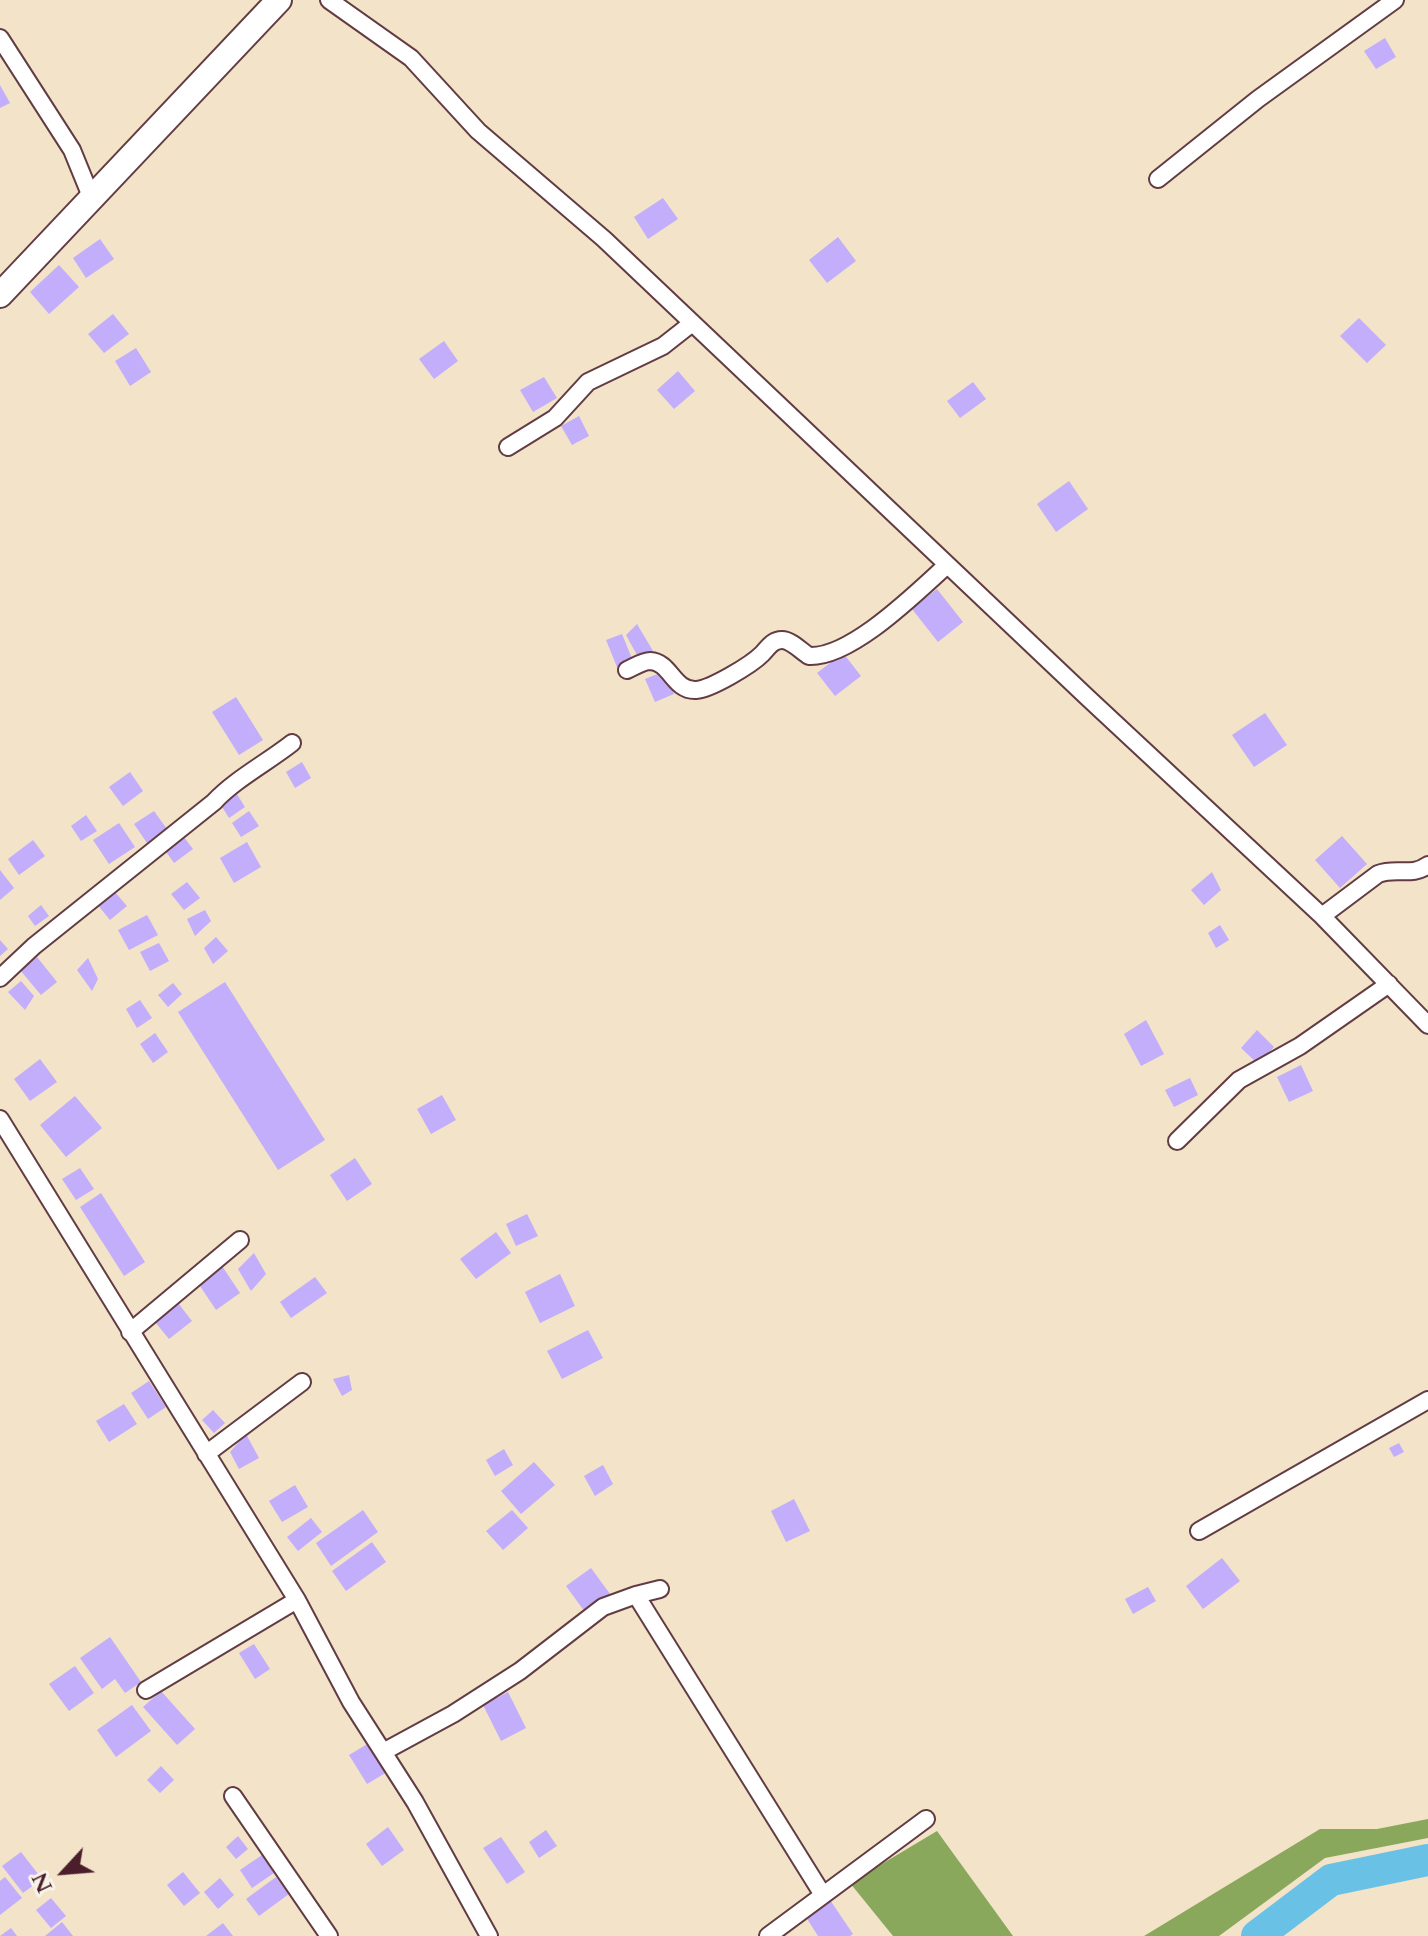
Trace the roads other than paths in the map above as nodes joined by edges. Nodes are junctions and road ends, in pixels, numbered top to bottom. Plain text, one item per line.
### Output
1 (329, 0) edge
2 (1395, 0) edge
3 (268, 5) edge
4 (0, 38) edge
5 (1158, 179) dead end
6 (92, 199) junction
7 (0, 295) edge
8 (691, 324) junction
9 (508, 447) dead end
10 (947, 565) junction
11 (627, 670) dead end
12 (292, 743) dead end
13 (1428, 865) edge
14 (1322, 916) junction
15 (0, 978) edge
16 (1389, 984) junction
17 (1428, 1025) edge
18 (0, 1119) edge
19 (1177, 1141) dead end
20 (240, 1240) dead end
21 (130, 1332) junction
22 (302, 1382) dead end
23 (1428, 1400) edge
24 (206, 1454) junction
25 (1199, 1531) dead end
26 (660, 1589) dead end
27 (636, 1595) junction
28 (297, 1600) junction
29 (146, 1690) dead end
30 (383, 1752) junction
31 (233, 1796) dead end
32 (926, 1819) dead end
33 (823, 1895) junction
34 (329, 1936) edge
35 (489, 1936) edge
36 (768, 1936) edge

1 - 8 street
2 - 5 street
3 - 6 street
4 - 6 street
6 - 7 street
8 - 9 street
8 - 10 street
10 - 11 street
10 - 14 street
12 - 15 street
13 - 14 street
14 - 16 street
16 - 17 street
16 - 19 street
18 - 21 street
20 - 21 street
21 - 24 street
22 - 24 street
23 - 25 street
24 - 28 street
26 - 27 street
27 - 30 street
27 - 33 street
28 - 29 street
28 - 30 street
30 - 35 street
31 - 34 street
32 - 33 street
33 - 36 street

